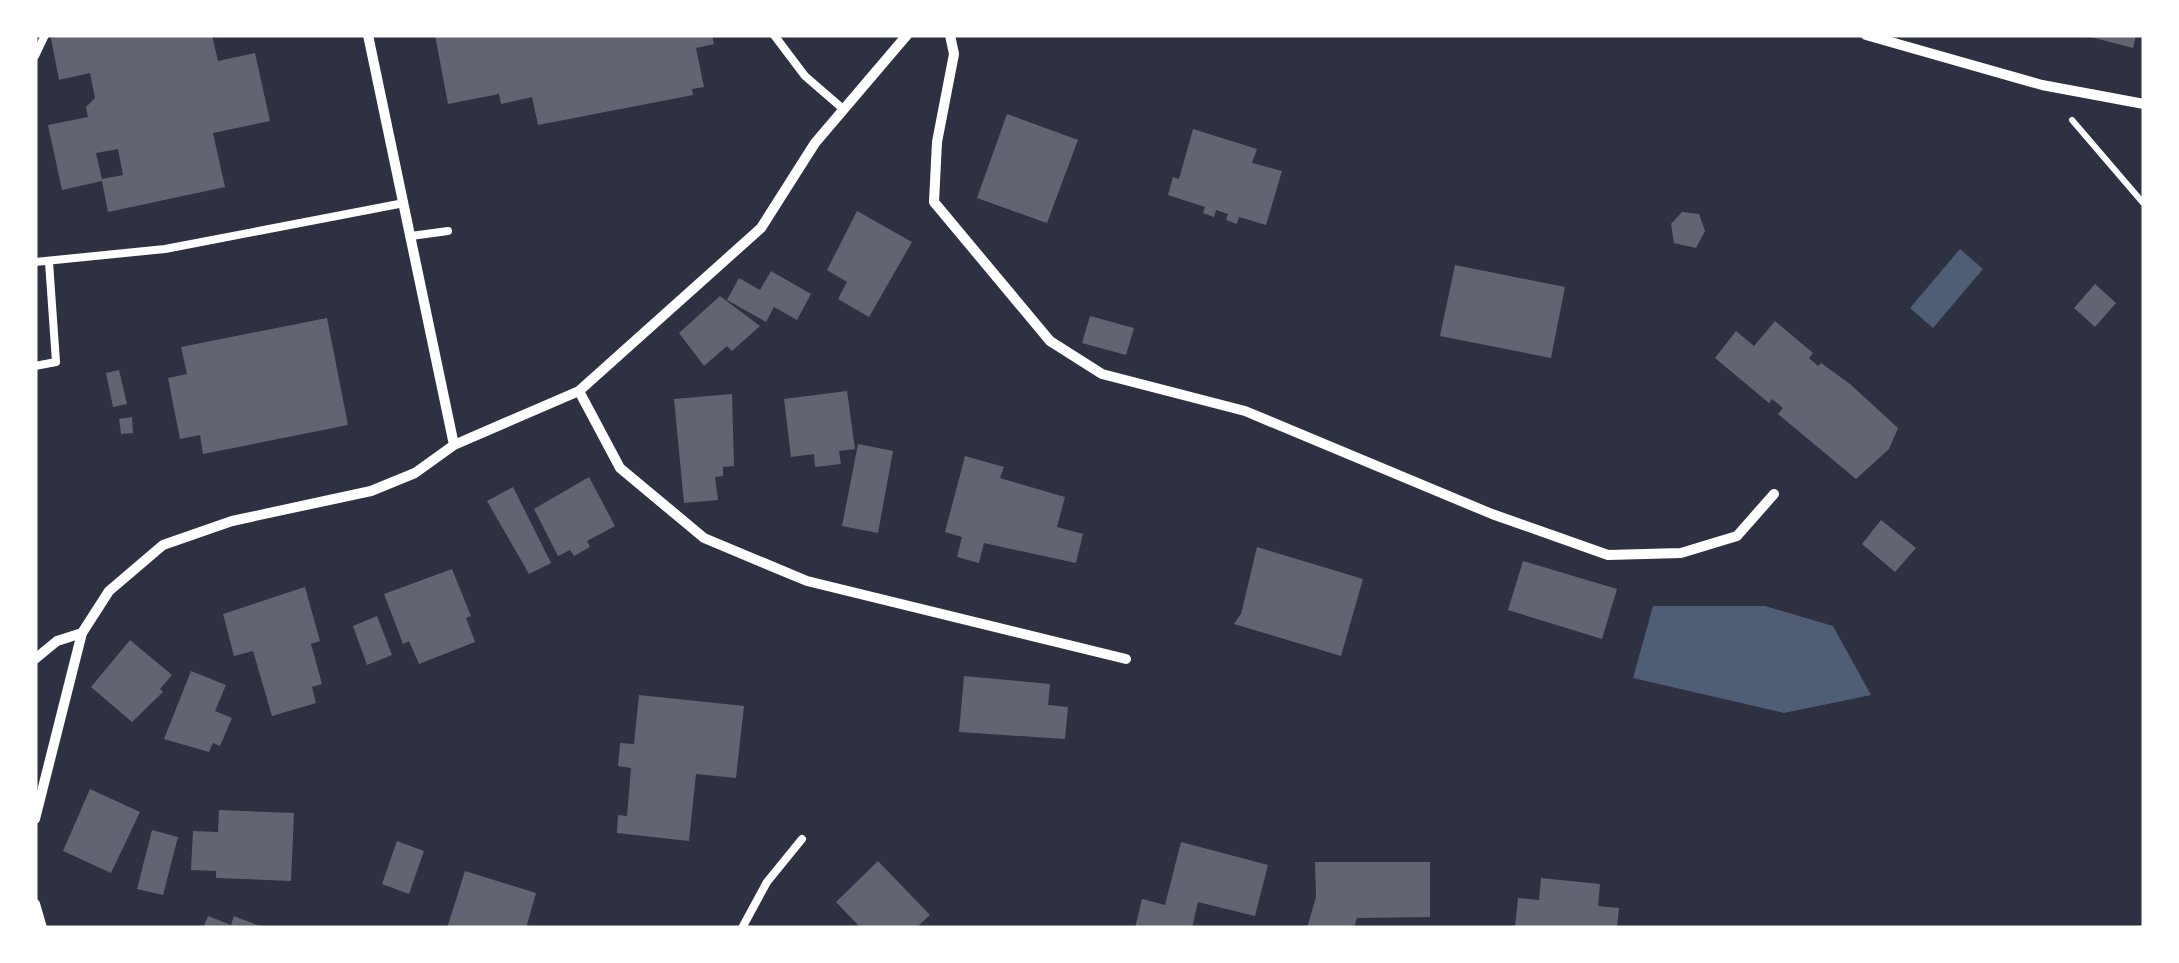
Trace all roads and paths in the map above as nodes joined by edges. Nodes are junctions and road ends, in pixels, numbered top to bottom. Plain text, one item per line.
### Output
1 (46, 35) edge
2 (368, 35) edge
3 (774, 35) edge
4 (907, 35) edge
5 (950, 35) edge
6 (1866, 35) edge
7 (35, 56) edge
8 (2042, 85) junction
9 (2144, 104) edge
10 (842, 108) junction
11 (404, 203) junction
12 (2144, 204) edge
13 (448, 231) dead end
14 (411, 236) junction
15 (35, 262) edge
16 (49, 262) junction
17 (35, 366) edge
18 (579, 391) junction
19 (454, 446) junction
20 (1774, 494) dead end
21 (82, 633) junction
22 (35, 659) edge
23 (1126, 659) dead end
24 (35, 819) edge
25 (802, 839) dead end
26 (35, 904) edge
27 (42, 928) edge
28 (742, 928) edge

1 - 7 lane
2 - 11 street
3 - 10 lane
4 - 10 street
5 - 20 street
6 - 8 street
8 - 9 street
8 - 12 path
10 - 18 street
11 - 14 street
11 - 16 lane
13 - 14 lane
14 - 19 street
15 - 16 lane
16 - 17 lane
18 - 19 street
18 - 23 street
19 - 21 street
21 - 22 street
21 - 24 street
25 - 28 lane
26 - 27 street

